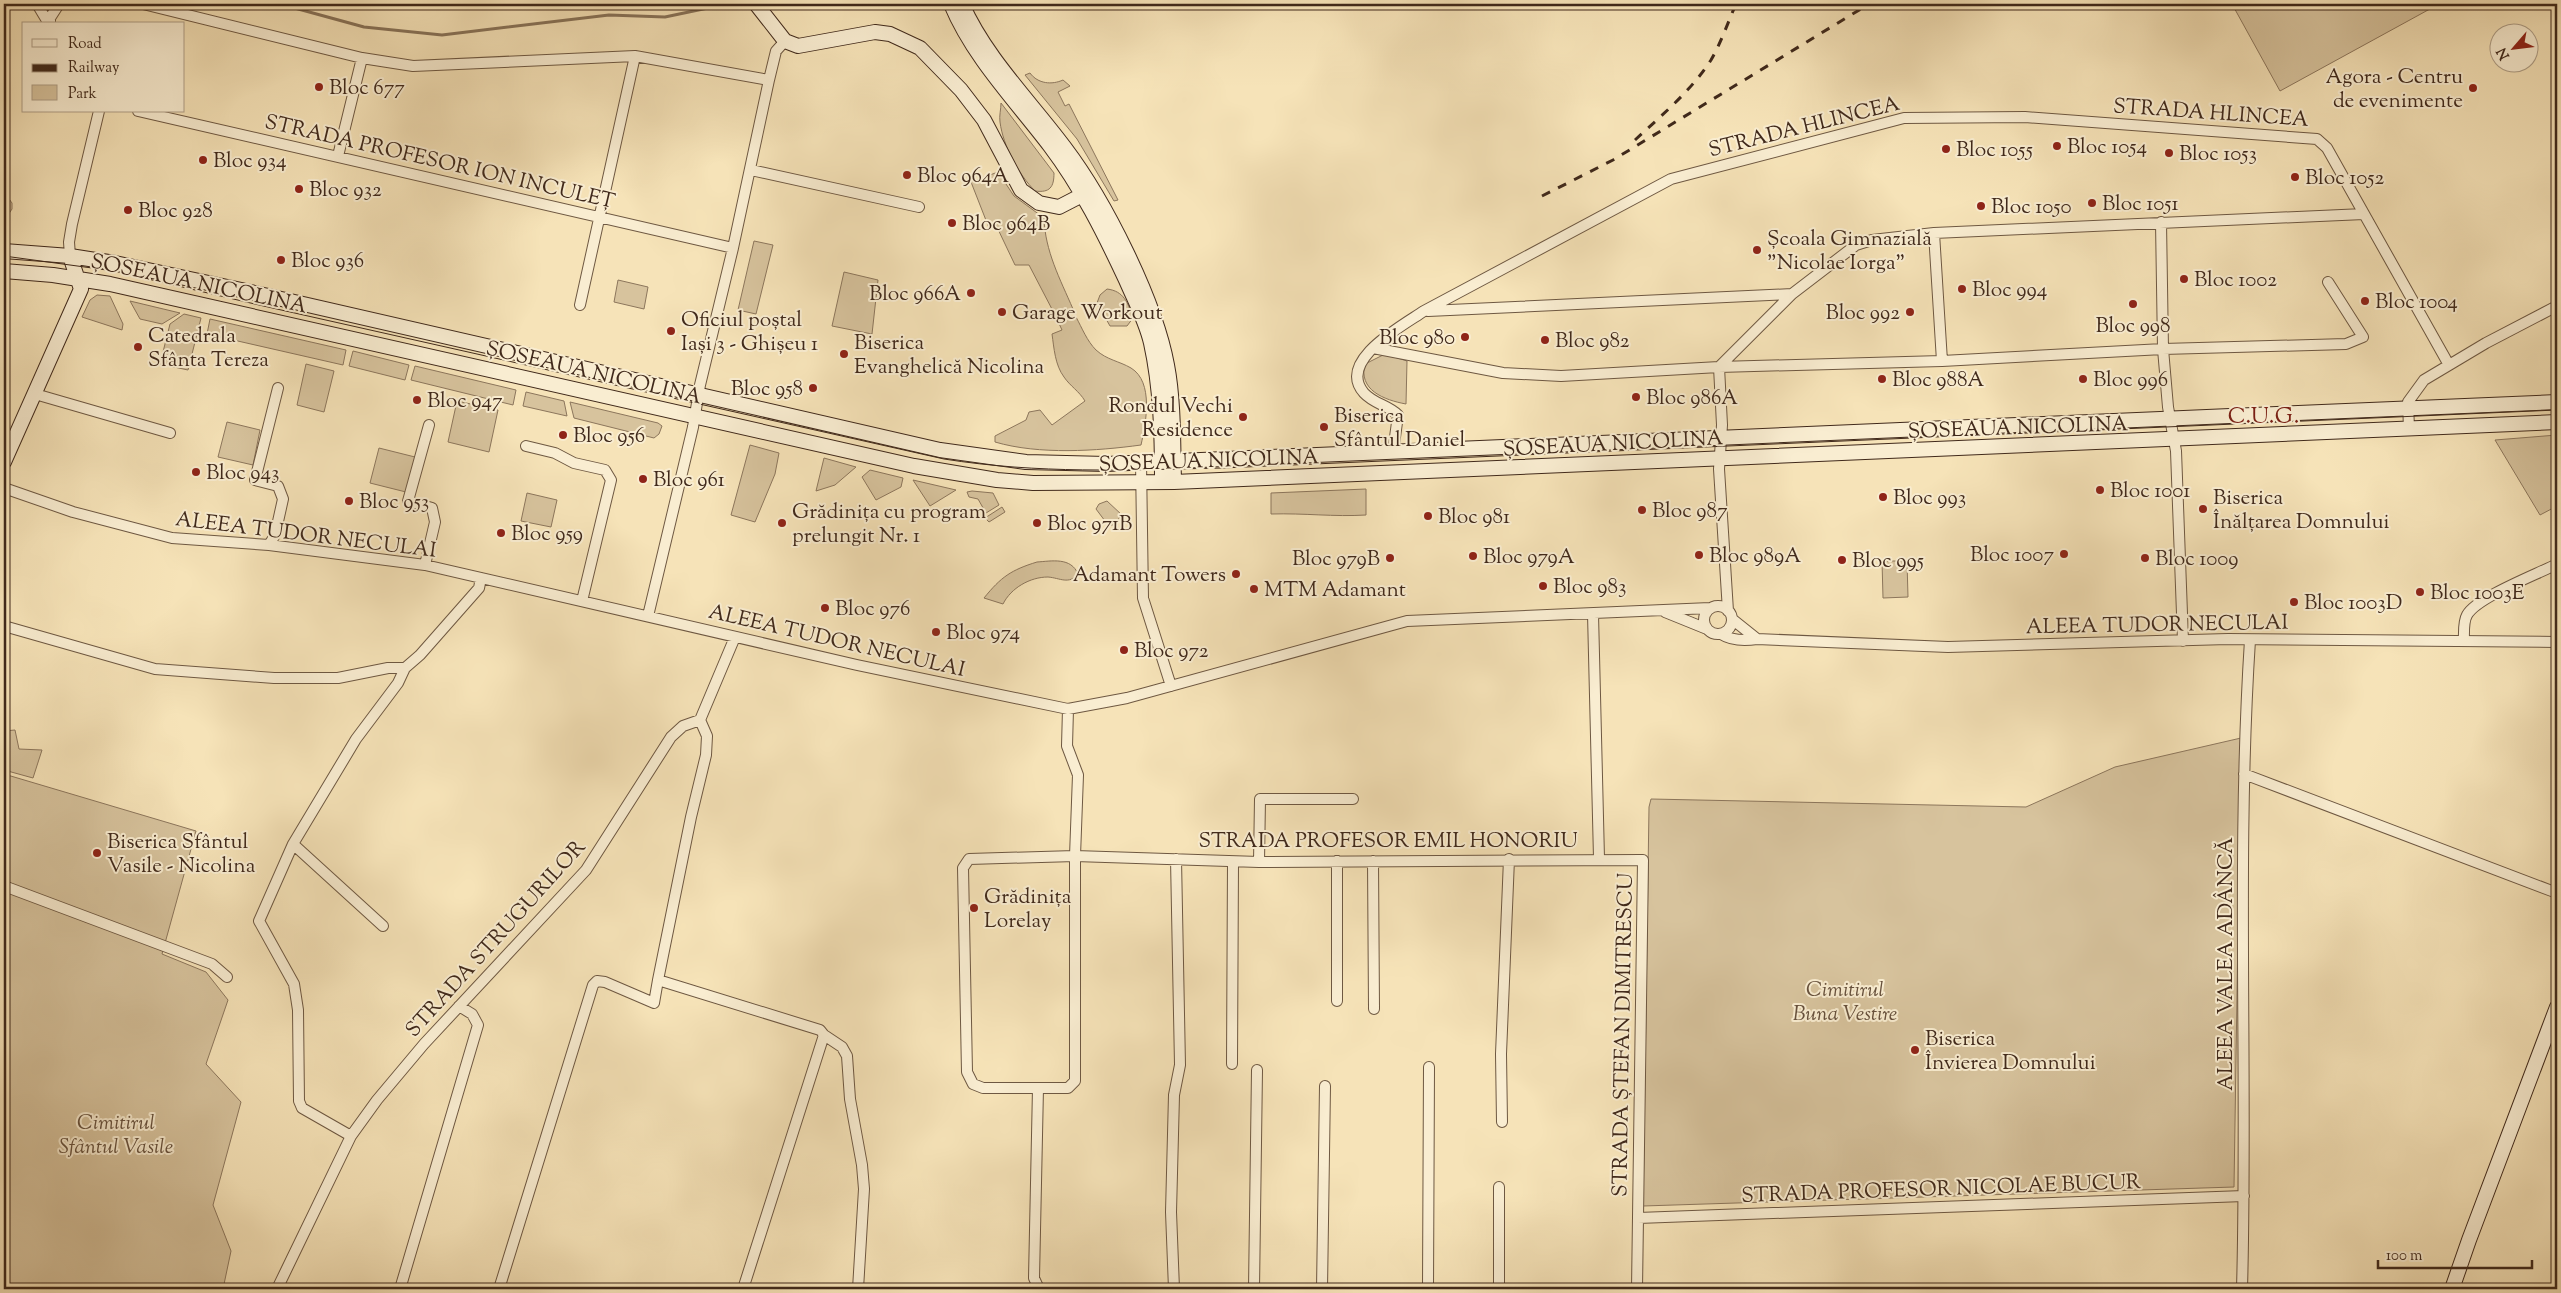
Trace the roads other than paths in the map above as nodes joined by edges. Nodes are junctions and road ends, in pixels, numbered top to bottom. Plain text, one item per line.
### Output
1 (37, 4) edge
2 (59, 4) edge
3 (143, 4) edge
4 (756, 4) edge
5 (951, 4) edge
6 (962, 4) edge
7 (48, 22) edge
8 (49, 22) edge
9 (785, 41) junction
10 (634, 56) junction
11 (362, 58) junction
12 (769, 80) junction
13 (1013, 89) junction
14 (98, 112) edge
15 (142, 112) edge
16 (338, 156) junction
17 (751, 170) junction
18 (1088, 192) junction
19 (919, 207) dead end
20 (2364, 214) junction
21 (601, 218) junction
22 (2161, 222) junction
23 (1934, 233) junction
24 (733, 248) junction
25 (4, 251) edge
26 (70, 256) junction
27 (4, 270) edge
28 (77, 278) junction
29 (2328, 282) dead end
30 (1792, 294) junction
31 (580, 305) dead end
32 (2557, 306) edge
33 (1424, 311) junction
34 (1373, 348) junction
35 (2163, 350) junction
36 (1942, 361) junction
37 (2449, 365) junction
38 (1719, 367) junction
39 (278, 388) dead end
40 (35, 394) junction
41 (698, 396) junction
42 (2557, 402) edge
43 (2408, 408) junction
44 (695, 416) junction
45 (2170, 418) junction
46 (2557, 422) edge
47 (428, 425) dead end
48 (2409, 429) junction
49 (170, 433) dead end
50 (1721, 438) junction
51 (2174, 440) junction
52 (526, 446) dead end
53 (1392, 452) junction
54 (1719, 459) junction
55 (1167, 461) junction
56 (4, 462) edge
57 (1141, 462) junction
58 (1168, 482) junction
59 (1142, 483) junction
60 (4, 488) edge
61 (270, 545) junction
62 (2557, 564) edge
63 (425, 565) junction
64 (482, 578) junction
65 (1728, 585) junction
66 (582, 601) junction
67 (1714, 607) junction
68 (1664, 611) junction
69 (1593, 614) junction
70 (1730, 615) junction
71 (648, 616) junction
72 (4, 626) edge
73 (1707, 629) junction
74 (1721, 634) junction
75 (735, 636) junction
76 (1757, 639) junction
77 (2250, 640) junction
78 (2464, 641) junction
79 (2182, 642) junction
80 (2557, 642) edge
81 (405, 668) junction
82 (1171, 686) junction
83 (1068, 709) junction
84 (700, 720) junction
85 (2244, 774) junction
86 (1353, 798) dead end
87 (293, 844) junction
88 (1074, 856) junction
89 (1599, 858) junction
90 (1176, 859) junction
91 (1509, 859) junction
92 (1337, 861) junction
93 (1373, 861) junction
94 (1233, 862) junction
95 (1259, 862) junction
96 (4, 886) edge
97 (2557, 894) edge
98 (383, 926) dead end
99 (227, 977) dead end
100 (658, 980) junction
101 (1337, 1001) dead end
102 (459, 1006) junction
103 (2557, 1007) edge
104 (1374, 1009) dead end
105 (824, 1035) junction
106 (1232, 1064) dead end
107 (1429, 1068) dead end
108 (1256, 1070) dead end
109 (1325, 1086) dead end
110 (1038, 1088) junction
111 (1502, 1122) dead end
112 (352, 1136) junction
113 (1499, 1187) dead end
114 (2244, 1196) junction
115 (1638, 1218) junction
116 (277, 1289) edge
117 (400, 1289) edge
118 (499, 1289) edge
119 (743, 1289) edge
120 (858, 1289) edge
121 (1038, 1289) edge
122 (1174, 1289) edge
123 (1254, 1289) edge
124 (1322, 1289) edge
125 (1428, 1289) edge
126 (1499, 1289) edge
127 (1637, 1289) edge
128 (2242, 1289) edge
129 (2452, 1289) edge

1 - 7 street
2 - 8 street
3 - 11 street
4 - 9 main road
5 - 13 main road
6 - 13 main road
9 - 12 street
9 - 18 main road
10 - 11 street
10 - 12 street
10 - 21 street
11 - 16 street
12 - 17 street
13 - 18 main road
14 - 26 street
15 - 16 street, STRADA PROFESOR ION INCULEȚ
16 - 21 street, STRADA PROFESOR ION INCULEȚ
17 - 19 street
17 - 24 street
18 - 55 main road
20 - 22 street
20 - 33 street, STRADA HLINCEA
20 - 37 street, STRADA HLINCEA
21 - 24 street, STRADA PROFESOR ION INCULEȚ
21 - 31 street
22 - 23 street
22 - 35 street
23 - 30 street
23 - 36 street
24 - 41 street
25 - 26 main road, ȘOSEAUA NICOLINA
26 - 28 main road
26 - 41 main road, ȘOSEAUA NICOLINA
27 - 28 main road, ȘOSEAUA NICOLINA
28 - 40 main road
28 - 44 main road, ȘOSEAUA NICOLINA
29 - 35 street
30 - 33 street
30 - 38 street
32 - 37 street
33 - 34 street, STRADA HLINCEA
34 - 38 street
34 - 53 street, STRADA HLINCEA
35 - 36 street
35 - 45 street
36 - 38 street
37 - 43 street
38 - 50 street
39 - 61 street
40 - 49 street
40 - 56 main road
41 - 44 street
41 - 57 main road, ȘOSEAUA NICOLINA
42 - 43 main road, ȘOSEAUA NICOLINA
43 - 45 main road, ȘOSEAUA NICOLINA
43 - 48 street
44 - 59 main road, ȘOSEAUA NICOLINA
44 - 71 street
45 - 50 main road, ȘOSEAUA NICOLINA
45 - 51 street
46 - 48 main road, ȘOSEAUA NICOLINA
47 - 63 street
48 - 51 main road, ȘOSEAUA NICOLINA
50 - 53 main road, ȘOSEAUA NICOLINA
50 - 54 street
51 - 54 main road, ȘOSEAUA NICOLINA
51 - 79 street
52 - 66 street
53 - 55 main road, ȘOSEAUA NICOLINA
54 - 58 main road, ȘOSEAUA NICOLINA
54 - 65 street
55 - 57 main road, ȘOSEAUA NICOLINA
55 - 58 main road
57 - 59 street
58 - 59 main road, ȘOSEAUA NICOLINA
59 - 82 street
60 - 61 street, ALEEA TUDOR NECULAI
61 - 63 street, ALEEA TUDOR NECULAI
62 - 78 street
63 - 64 street, ALEEA TUDOR NECULAI
64 - 66 street, ALEEA TUDOR NECULAI
64 - 81 street
65 - 67 street
65 - 70 street
66 - 71 street, ALEEA TUDOR NECULAI
67 - 68 street, ALEEA TUDOR NECULAI
67 - 70 street, ALEEA TUDOR NECULAI
67 - 73 street
68 - 69 street, ALEEA TUDOR NECULAI
68 - 73 street, ALEEA TUDOR NECULAI
69 - 82 street, ALEEA TUDOR NECULAI
69 - 89 street, STRADA ȘTEFAN DIMITRESCU
70 - 74 street
70 - 76 street, ALEEA TUDOR NECULAI
71 - 75 street, ALEEA TUDOR NECULAI
72 - 81 street
73 - 74 street, ALEEA TUDOR NECULAI
74 - 76 street, ALEEA TUDOR NECULAI
75 - 83 street, ALEEA TUDOR NECULAI
75 - 84 street
76 - 79 street, ALEEA TUDOR NECULAI
77 - 78 street, ALEEA TUDOR NECULAI
77 - 79 street, ALEEA TUDOR NECULAI
77 - 85 street, ALEEA VALEA ADÂNCĂ
78 - 80 street, ALEEA TUDOR NECULAI
81 - 87 street
82 - 83 street, ALEEA TUDOR NECULAI
83 - 88 street
84 - 100 street
84 - 102 street, STRADA STRUGURILOR
85 - 97 street
85 - 114 street, ALEEA VALEA ADÂNCĂ
86 - 95 street
87 - 98 street
87 - 112 street
88 - 90 street, STRADA PROFESOR EMIL HONORIU
88 - 110 street
88 - 110 street, STRADA PROFESOR EMIL HONORIU
89 - 91 street, STRADA PROFESOR EMIL HONORIU
89 - 115 street, STRADA ȘTEFAN DIMITRESCU
90 - 94 street, STRADA PROFESOR EMIL HONORIU
90 - 122 street, STRADA PROFESOR EMIL HONORIU
91 - 93 street, STRADA PROFESOR EMIL HONORIU
91 - 111 street
92 - 93 street, STRADA PROFESOR EMIL HONORIU
92 - 95 street, STRADA PROFESOR EMIL HONORIU
92 - 101 street
93 - 104 street
94 - 95 street, STRADA PROFESOR EMIL HONORIU
94 - 106 street
96 - 99 street
100 - 105 street
100 - 118 street
102 - 112 street, STRADA STRUGURILOR
102 - 117 street
103 - 129 main road
105 - 119 street
105 - 120 street
107 - 125 street
108 - 123 street
109 - 124 street
110 - 121 street
112 - 116 street, STRADA STRUGURILOR
113 - 126 street
114 - 115 street, STRADA PROFESOR NICOLAE BUCUR
114 - 128 street, ALEEA VALEA ADÂNCĂ
115 - 127 street, STRADA ȘTEFAN DIMITRESCU

